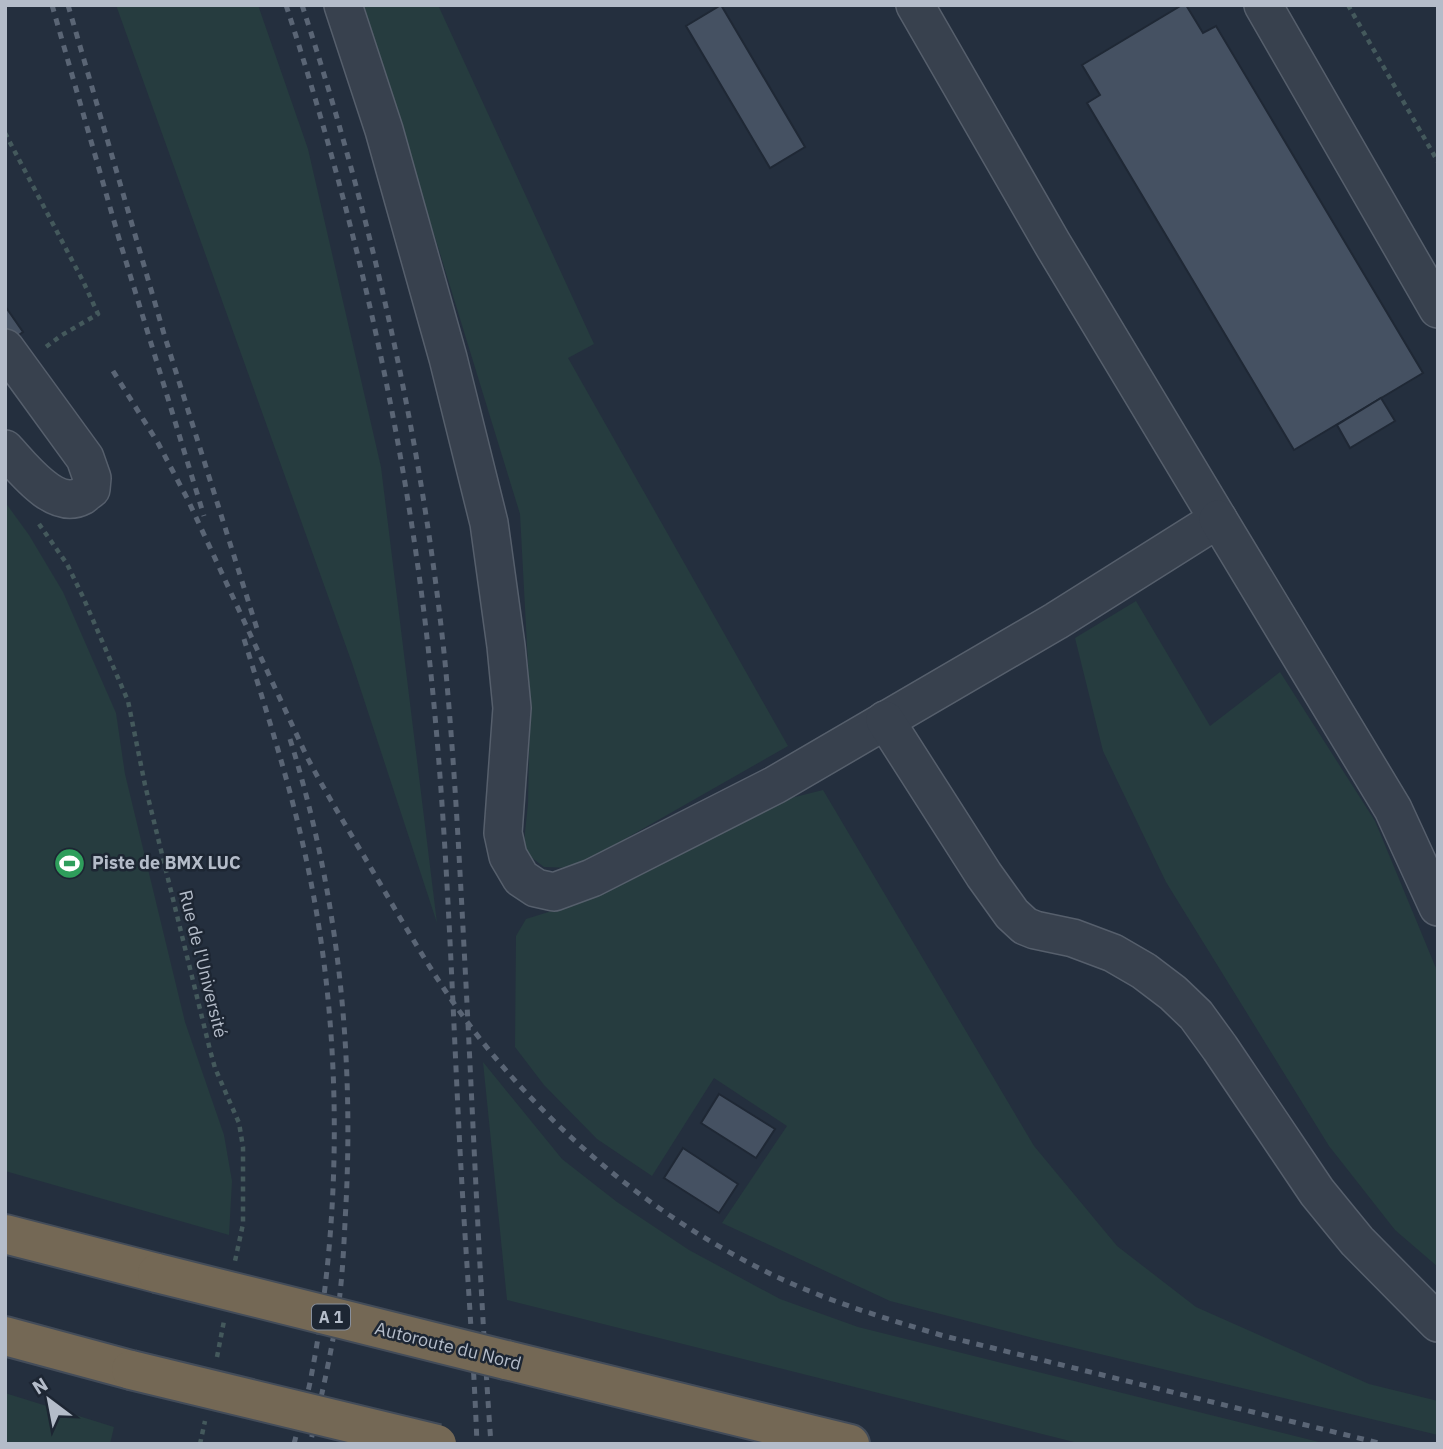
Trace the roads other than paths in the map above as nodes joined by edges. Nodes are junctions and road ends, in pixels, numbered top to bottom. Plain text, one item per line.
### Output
1 (343, 5) edge
2 (915, 5) edge
3 (1263, 5) edge
4 (1438, 309) edge
5 (12, 357) edge
6 (5, 449) edge
7 (1218, 519) junction
8 (885, 720) junction
9 (1438, 907) edge
10 (5, 1234) edge
11 (1438, 1323) edge
12 (5, 1336) edge
13 (437, 1444) edge
14 (850, 1444) edge

1 - 8 lane
2 - 7 lane
3 - 4 lane
5 - 6 lane
7 - 8 lane
7 - 9 lane
8 - 11 lane
10 - 14 highway, Autoroute du Nord / A 1, bridge
12 - 13 highway, bridge

